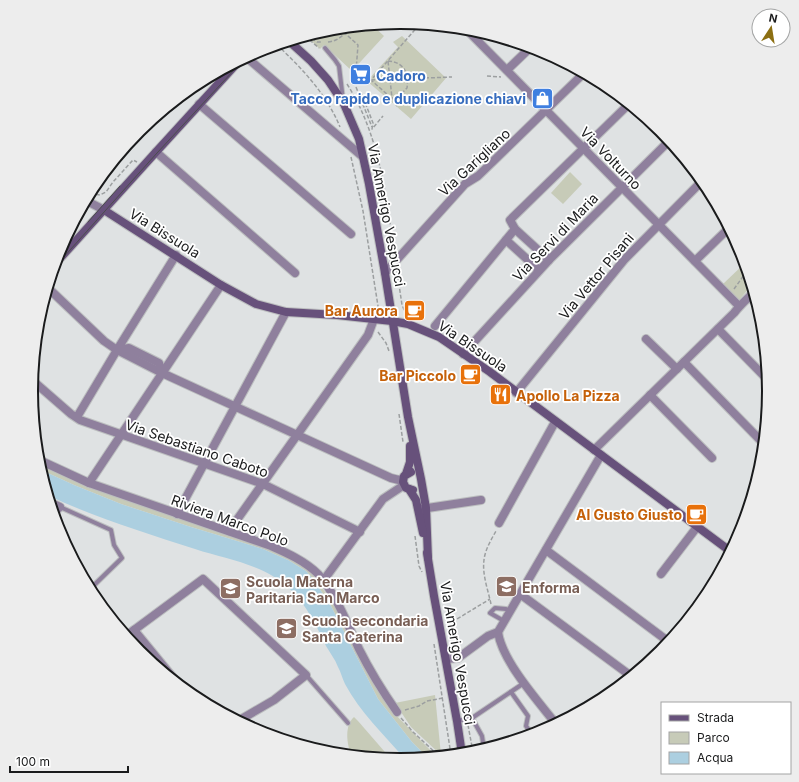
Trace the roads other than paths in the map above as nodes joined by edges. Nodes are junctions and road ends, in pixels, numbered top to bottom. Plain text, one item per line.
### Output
1 (474, 37) edge
2 (287, 47) edge
3 (325, 48) dead end
4 (526, 52) edge
5 (251, 61) edge
6 (507, 70) junction
7 (230, 71) edge
8 (580, 77) edge
9 (199, 104) junction
10 (344, 104) junction
11 (625, 108) edge
12 (546, 110) junction
13 (665, 145) edge
14 (584, 148) junction
15 (156, 152) junction
16 (363, 157) junction
17 (697, 186) edge
18 (622, 188) junction
19 (91, 203) edge
20 (104, 210) junction
21 (658, 224) junction
22 (515, 229) junction
23 (725, 232) edge
24 (351, 234) dead end
25 (506, 240) junction
26 (64, 253) edge
27 (176, 255) junction
28 (549, 260) junction
29 (695, 262) junction
30 (539, 270) junction
31 (295, 273) dead end
32 (385, 273) junction
33 (221, 284) junction
34 (52, 292) edge
35 (749, 297) edge
36 (738, 305) junction
37 (286, 312) junction
38 (375, 315) junction
39 (392, 321) junction
40 (435, 326) dead end
41 (718, 329) junction
42 (646, 339) dead end
43 (117, 350) junction
44 (463, 354) junction
45 (684, 362) junction
46 (677, 369) junction
47 (162, 373) junction
48 (761, 373) edge
49 (38, 385) edge
50 (516, 393) junction
51 (650, 395) junction
52 (236, 406) junction
53 (408, 417) junction
54 (77, 418) junction
55 (555, 422) junction
56 (121, 435) junction
57 (297, 436) junction
58 (758, 438) edge
59 (594, 450) junction
60 (601, 456) junction
61 (712, 458) dead end
62 (44, 462) edge
63 (205, 465) junction
64 (421, 479) junction
65 (406, 482) junction
66 (89, 483) junction
67 (263, 484) junction
68 (481, 500) dead end
69 (56, 505) edge
70 (60, 507) junction
71 (422, 508) junction
72 (58, 509) edge
73 (177, 514) junction
74 (499, 523) road end
75 (697, 527) junction
76 (229, 532) junction
77 (360, 532) junction
78 (726, 548) edge
79 (546, 550) junction
80 (661, 574) dead end
81 (323, 581) junction
82 (95, 585) edge
83 (520, 594) junction
84 (510, 612) junction
85 (504, 622) junction
86 (134, 630) junction
87 (498, 632) junction
88 (130, 633) edge
89 (664, 638) edge
90 (446, 659) junction
91 (161, 663) edge
92 (626, 673) edge
93 (306, 675) junction
94 (525, 683) junction
95 (511, 692) junction
96 (397, 712) road end
97 (243, 718) edge
98 (472, 718) junction
99 (552, 719) edge
100 (457, 721) junction
101 (348, 723) dead end
102 (528, 729) edge
103 (483, 743) edge
104 (461, 748) edge

1 - 6 street, Via Volturno
2 - 10 street, Via Amerigo Vespucci
3 - 10 lane
4 - 6 street
5 - 16 street
6 - 12 street, Via Volturno
7 - 9 street
8 - 12 street, Via Garigliano
9 - 15 street
9 - 24 street
10 - 16 street, Via Amerigo Vespucci
11 - 14 street
12 - 14 street, Via Volturno
12 - 32 street, Via Garigliano
13 - 18 street, Via Servi di Maria
14 - 18 street, Via Volturno
14 - 22 street
15 - 20 street
15 - 31 street
16 - 32 street, Via Amerigo Vespucci
17 - 21 street, Via Vettor Pisani
18 - 21 street, Via Volturno
18 - 28 street, Via Servi di Maria
19 - 20 street
20 - 26 street
20 - 27 street, Via Bissuola
21 - 29 street, Via Volturno
21 - 50 street, Via Vettor Pisani
22 - 25 street
22 - 28 street
23 - 29 street
25 - 30 street
25 - 40 street
27 - 33 street, Via Bissuola
27 - 43 street
28 - 30 street, Via Servi di Maria
29 - 36 street, Via Volturno
30 - 44 street, Via Servi di Maria
32 - 39 street, Via Amerigo Vespucci
33 - 37 street, Via Bissuola
33 - 47 street
34 - 43 street
35 - 36 street
36 - 41 street
37 - 38 street, Via Bissuola
37 - 52 street
38 - 39 street, Via Bissuola
38 - 57 street
39 - 44 street, Via Bissuola
39 - 53 street, Via Amerigo Vespucci
41 - 45 street
41 - 48 street
42 - 46 street
43 - 47 street
43 - 54 street
44 - 50 street, Via Bissuola
45 - 46 street
45 - 58 street
46 - 51 street
47 - 52 street
47 - 56 street
49 - 54 street, Via Sebastiano Caboto
50 - 55 street, Via Bissuola
51 - 59 street
51 - 61 street
52 - 57 street
52 - 63 street
53 - 64 street, Via Amerigo Vespucci
53 - 65 street, Via Amerigo Vespucci
54 - 56 street, Via Sebastiano Caboto
55 - 59 street, Via Bissuola
55 - 74 street
56 - 63 street, Via Sebastiano Caboto
56 - 66 street
57 - 65 street
57 - 67 street
59 - 60 street, Via Bissuola
60 - 75 street, Via Bissuola
60 - 79 street
62 - 66 street, Riviera Marco Polo
63 - 67 street, Via Sebastiano Caboto
63 - 73 street
64 - 65 street
64 - 65 street
64 - 71 street, Via Amerigo Vespucci
65 - 71 street, Via Amerigo Vespucci
65 - 77 street
66 - 73 street, Riviera Marco Polo
67 - 76 street
67 - 77 street, Via Sebastiano Caboto
68 - 71 street
69 - 70 street
70 - 72 street
70 - 82 lane
71 - 90 street, Via Amerigo Vespucci
73 - 76 street, Riviera Marco Polo
75 - 78 street, Via Bissuola
75 - 80 street
76 - 81 street, Riviera Marco Polo
77 - 81 street
79 - 83 street
79 - 89 street
81 - 96 street, Riviera Marco Polo
83 - 84 street
83 - 92 street
84 - 85 street
84 - 85 lane
85 - 87 street
86 - 88 street
86 - 91 street
86 - 93 street
87 - 90 street
87 - 94 street
90 - 100 street, Via Amerigo Vespucci
93 - 97 street
93 - 101 lane
94 - 95 lane
94 - 99 street
95 - 98 lane
95 - 102 lane
98 - 100 lane
98 - 103 lane
100 - 104 street, Via Amerigo Vespucci

